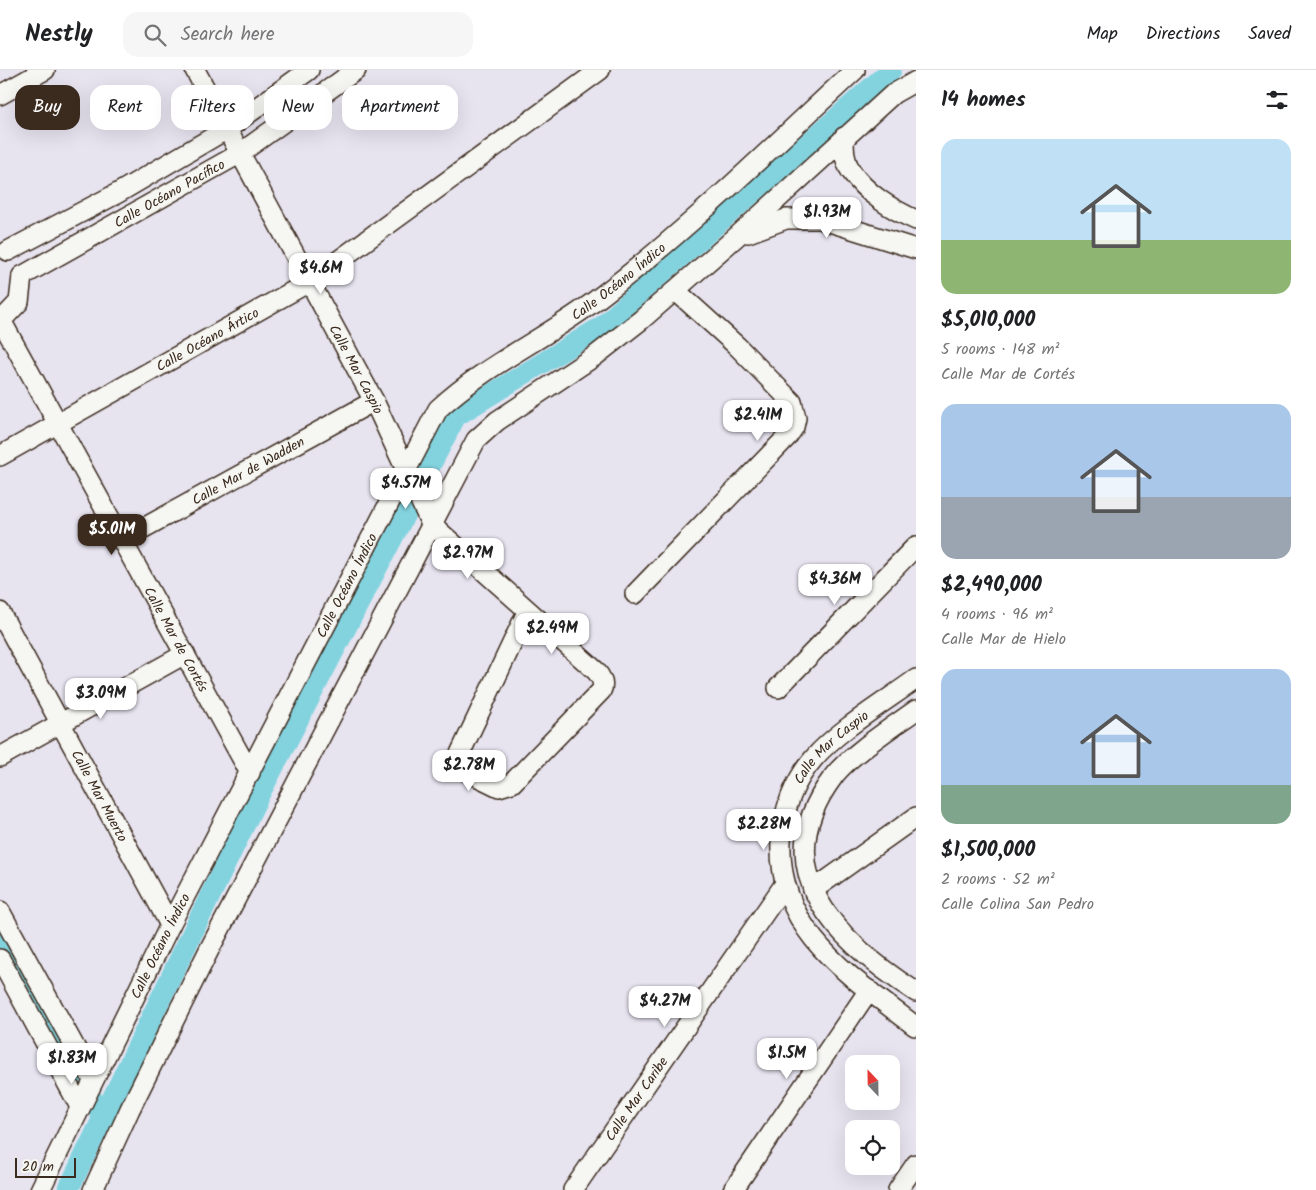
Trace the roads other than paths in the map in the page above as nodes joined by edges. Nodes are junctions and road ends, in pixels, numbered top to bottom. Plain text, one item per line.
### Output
1 (45, 70) edge
2 (195, 70) edge
3 (309, 70) edge
4 (356, 70) edge
5 (600, 70) edge
6 (854, 70) edge
7 (916, 81) edge
8 (203, 85) edge
9 (0, 95) edge
10 (254, 110) edge
11 (225, 130) edge
12 (227, 130) edge
13 (844, 137) junction
14 (239, 154) junction
15 (916, 220) edge
16 (735, 238) junction
17 (4, 249) edge
18 (916, 249) edge
19 (22, 276) junction
20 (309, 282) junction
21 (676, 291) junction
22 (1, 322) edge
23 (374, 401) junction
24 (58, 424) junction
25 (0, 456) edge
26 (409, 479) junction
27 (430, 521) junction
28 (122, 540) junction
29 (916, 546) edge
30 (636, 594) dead end
31 (0, 612) edge
32 (528, 612) junction
33 (185, 654) junction
34 (916, 679) edge
35 (778, 688) dead end
36 (916, 710) edge
37 (59, 724) junction
38 (0, 757) edge
39 (250, 773) junction
40 (916, 817) edge
41 (784, 885) junction
42 (813, 890) junction
43 (0, 911) edge
44 (170, 924) junction
45 (0, 959) edge
46 (869, 990) junction
47 (916, 992) edge
48 (916, 1029) edge
49 (93, 1081) junction
50 (80, 1106) junction
51 (916, 1164) edge
52 (40, 1190) edge
53 (93, 1190) edge
54 (574, 1190) edge
55 (733, 1190) edge
56 (898, 1190) edge

1 - 9 street
2 - 8 street, Calle Mar Caspio
3 - 10 street, Calle Océano Pacífico
4 - 14 street, Calle Océano Pacífico
5 - 20 street, Calle Océano Ártico
6 - 26 street, Calle Océano Índico
7 - 13 street
11 - 17 street, Calle Océano Pacífico
12 - 14 street, Calle Mar Caspio
13 - 15 street
13 - 16 street
14 - 19 street, Calle Océano Pacífico
14 - 20 street, Calle Mar Caspio
16 - 18 street
16 - 21 street
17 - 19 street
19 - 22 street
20 - 23 street, Calle Mar Caspio
20 - 24 street, Calle Océano Ártico
21 - 27 street
21 - 30 street
22 - 24 street, Calle Mar de Cortés
23 - 26 street, Calle Mar Caspio
23 - 28 street, Calle Mar de Wadden
24 - 25 street, Calle Océano Ártico
24 - 28 street, Calle Mar de Cortés
26 - 27 street, Calle Mar Caspio
26 - 39 street, Calle Océano Índico
27 - 32 street
27 - 53 street
28 - 33 street, Calle Mar de Cortés
29 - 35 street
31 - 37 street, Calle Mar Muerto
32 - 32 street
33 - 37 street
33 - 39 street, Calle Mar de Cortés
34 - 41 street, Calle Mar Caspio
36 - 42 street, Calle Mar Caspio
37 - 38 street
37 - 44 street, Calle Mar Muerto
39 - 44 street, Calle Océano Índico
40 - 42 street
41 - 46 street, Calle Mar Caspio
41 - 54 street, Calle Mar Caribe
42 - 47 street, Calle Mar Caspio
43 - 49 street
44 - 49 street, Calle Océano Índico
45 - 50 street
46 - 48 street, Calle Mar Caspio
46 - 55 street
49 - 50 street, Calle Océano Índico
50 - 52 street, Calle Océano Índico
51 - 56 street

